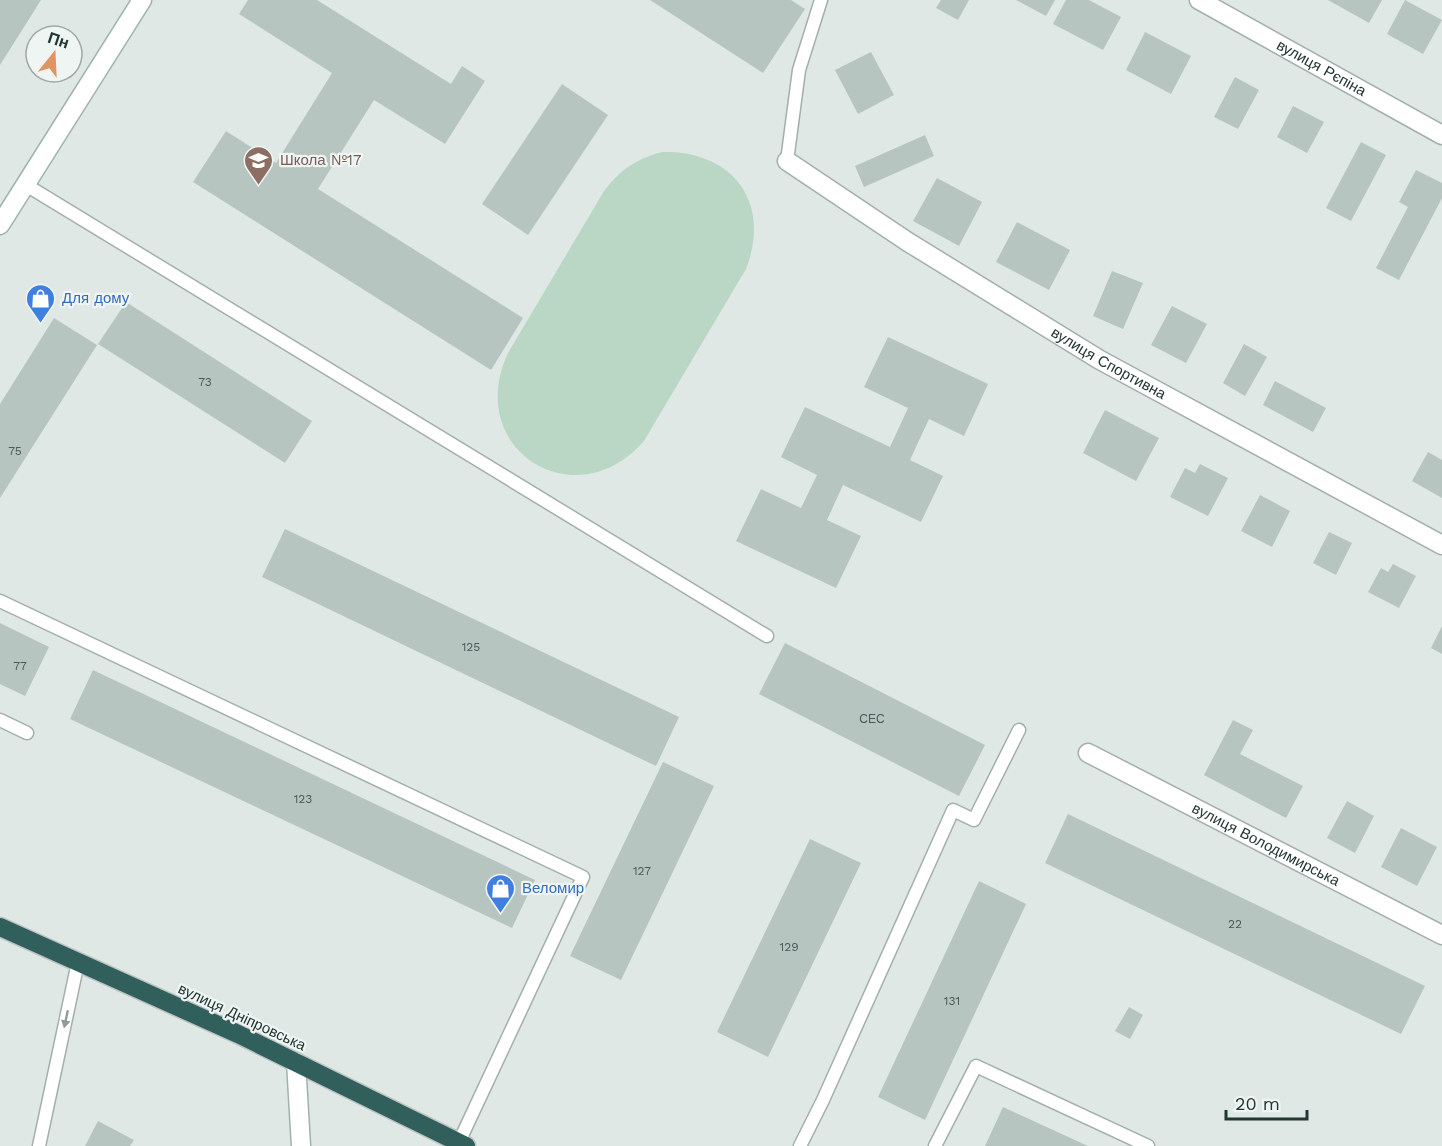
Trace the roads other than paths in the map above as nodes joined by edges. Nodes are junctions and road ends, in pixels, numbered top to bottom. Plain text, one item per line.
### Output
1 (142, 0) edge
2 (821, 0) edge
3 (1199, 0) edge
4 (1442, 135) edge
5 (787, 160) joint
6 (26, 185) junction
7 (0, 225) edge
8 (1442, 545) edge
9 (0, 601) edge
10 (767, 636) dead end
11 (0, 720) edge
12 (1019, 730) dead end
13 (27, 733) dead end
14 (1088, 753) dead end
15 (0, 927) edge
16 (1442, 935) edge
17 (78, 962) junction
18 (296, 1062) junction
19 (462, 1144) edge
20 (39, 1146) edge
21 (301, 1146) edge
22 (800, 1146) edge
23 (935, 1146) edge
24 (1148, 1146) edge

1 - 6 street
2 - 5 lane
3 - 4 street, вулиця Рєпіна
5 - 8 street, вулиця Спортивна
6 - 7 street
6 - 10 lane
9 - 19 lane
11 - 13 lane
12 - 22 lane
14 - 16 street, вулиця Володимирська
15 - 17 highway, вулиця Дніпровська
17 - 18 highway, вулиця Дніпровська
17 -> 20 lane
18 - 19 highway, вулиця Дніпровська
18 - 21 street
23 - 24 lane

